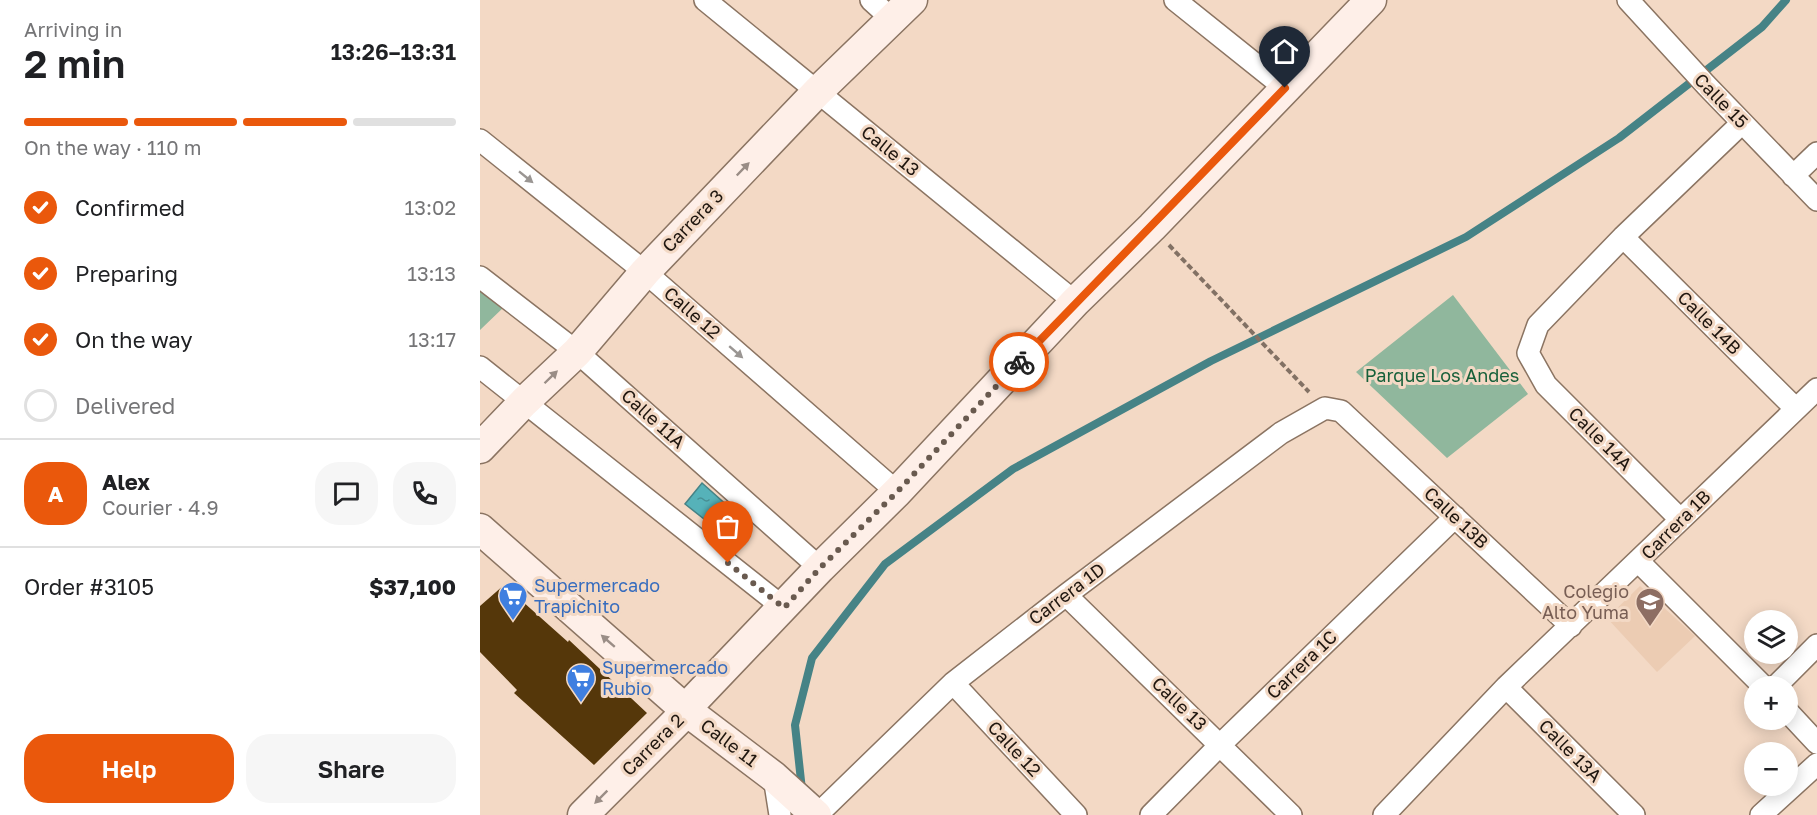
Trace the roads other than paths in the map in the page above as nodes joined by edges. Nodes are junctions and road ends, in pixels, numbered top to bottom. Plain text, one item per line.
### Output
1 (705, 0) edge
2 (871, 0) edge
3 (1175, 0) edge
4 (1371, 0) edge
5 (1628, 0) edge
6 (903, 10) edge
7 (1285, 88) junction
8 (818, 92) junction
9 (1742, 123) junction
10 (480, 140) edge
11 (1817, 153) edge
12 (1793, 176) junction
13 (1817, 200) edge
14 (1623, 237) junction
15 (645, 272) junction
16 (480, 277) edge
17 (1075, 302) junction
18 (577, 352) junction
19 (480, 367) edge
20 (1817, 389) edge
21 (524, 402) junction
22 (1333, 409) joint
23 (1796, 409) junction
24 (480, 448) edge
25 (897, 492) junction
26 (1455, 517) junction
27 (1680, 519) junction
28 (480, 529) edge
29 (1639, 562) junction
30 (820, 568) junction
31 (1066, 595) junction
32 (784, 608) junction
33 (1571, 626) junction
34 (1817, 645) edge
35 (1753, 676) edge
36 (1786, 676) edge
37 (952, 684) junction
38 (1506, 687) junction
39 (687, 711) junction
40 (1798, 723) edge
41 (1817, 743) edge
42 (1221, 744) junction
43 (1817, 764) edge
44 (805, 813) edge
45 (583, 815) edge
46 (1076, 815) edge
47 (1151, 815) edge
48 (1291, 815) edge
49 (1384, 815) edge
50 (1634, 815) edge
51 (1761, 815) edge

1 - 8 street, Calle 13
2 - 6 street
3 - 7 street
4 - 7 main road, Carrera 2
5 - 9 street, Calle 15
6 - 8 main road, Carrera 3
7 - 17 main road, Carrera 2
15 -> 8 main road, Carrera 3
8 - 17 street, Calle 13
9 - 12 street, Calle 15
9 - 14 street
10 -> 15 street, Calle 12
11 - 12 street
12 - 13 street, Calle 15
14 - 23 street, Calle 14B
14 - 27 street, Calle 14A
15 - 18 main road, Carrera 3
15 -> 25 street, Calle 12
16 - 18 street, Calle 11A
17 - 25 main road, Carrera 2
21 -> 18 main road, Carrera 3
18 - 30 street, Calle 11A
19 - 21 street
20 - 23 street, Carrera 1B
21 - 24 main road, Carrera 3
21 - 32 street
22 - 26 street, Calle 13B
22 - 31 street, Carrera 1D
23 - 27 street, Carrera 1B
25 - 30 main road, Carrera 2
26 - 33 street, Calle 13B
26 - 42 street, Carrera 1C
27 - 29 street, Carrera 1B
39 -> 28 main road, Calle 11
29 - 33 street, Carrera 1B
29 - 35 street
30 - 32 main road, Carrera 2
31 - 37 street, Carrera 1D
31 - 42 street, Calle 13
32 - 39 main road, Carrera 2
33 - 38 street, Carrera 1B
34 - 36 street
37 - 44 street, Carrera 1D
37 - 46 street, Calle 12
38 - 49 street, Carrera 1B
38 - 50 street, Calle 13A
39 - 44 main road, Calle 11
39 -> 45 main road, Carrera 2
40 - 41 street
42 - 47 street, Carrera 1C
42 - 48 street, Calle 13
43 - 51 street

